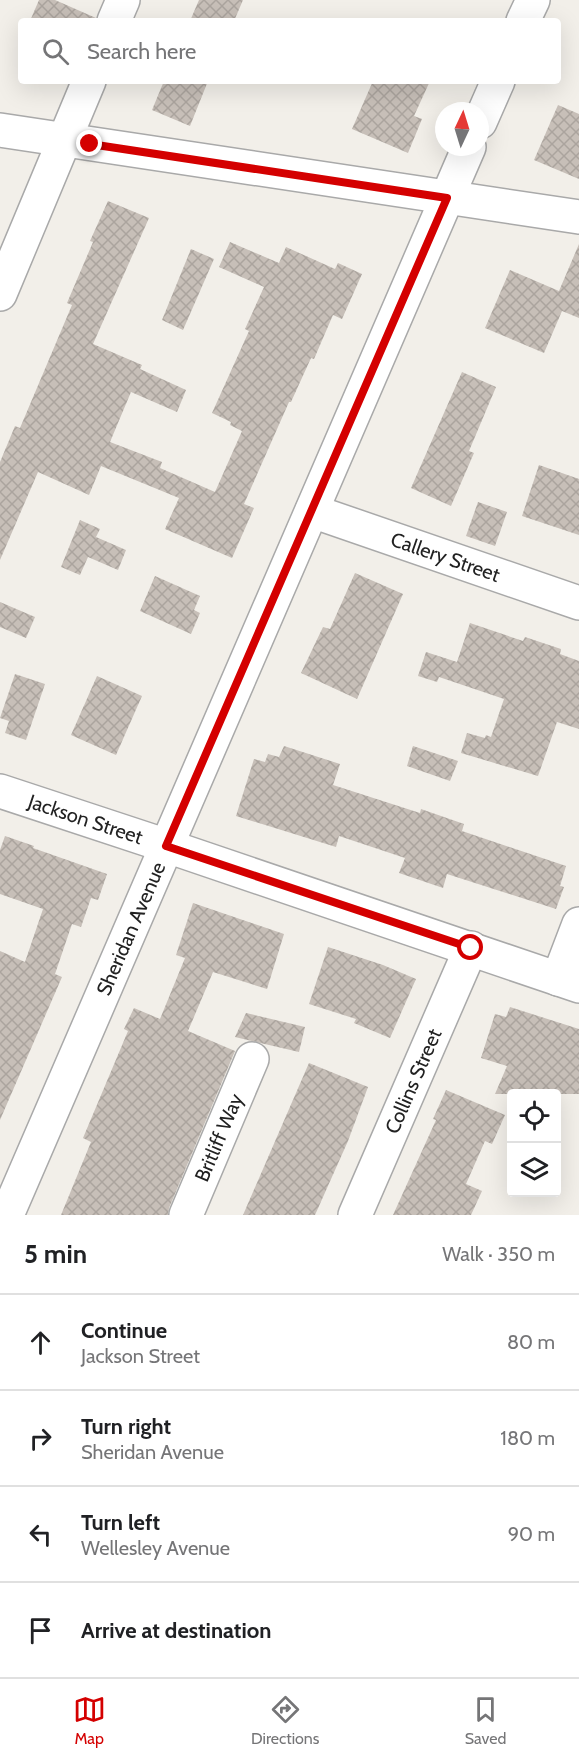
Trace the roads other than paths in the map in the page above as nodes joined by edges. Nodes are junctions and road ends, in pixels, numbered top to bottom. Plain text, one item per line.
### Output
1 (123, 0) edge
2 (532, 0) edge
3 (115, 18) edge
4 (525, 18) edge
5 (88, 84) edge
6 (497, 84) edge
7 (489, 102) edge
8 (0, 130) edge
9 (64, 140) junction
10 (465, 156) edge
11 (447, 198) junction
12 (579, 217) edge
13 (0, 294) edge
14 (312, 511) junction
15 (579, 603) edge
16 (0, 791) edge
17 (166, 846) junction
18 (579, 924) edge
19 (471, 948) junction
20 (568, 982) edge
21 (252, 1059) dead end
22 (7, 1215) edge
23 (186, 1215) edge
24 (355, 1215) edge

1 - 3 street
2 - 4 street
5 - 9 street
6 - 7 street
8 - 9 street
9 - 11 street
9 - 13 street
10 - 11 street, Sheridan Avenue
11 - 12 street
11 - 14 street, Sheridan Avenue
14 - 15 street, Callery Street
14 - 17 street, Sheridan Avenue
16 - 17 street, Jackson Street
17 - 19 street, Jackson Street
17 - 22 street, Sheridan Avenue
18 - 20 street
19 - 20 street, Jackson Street
19 - 24 street, Collins Street
21 - 23 street, Britliff Way

